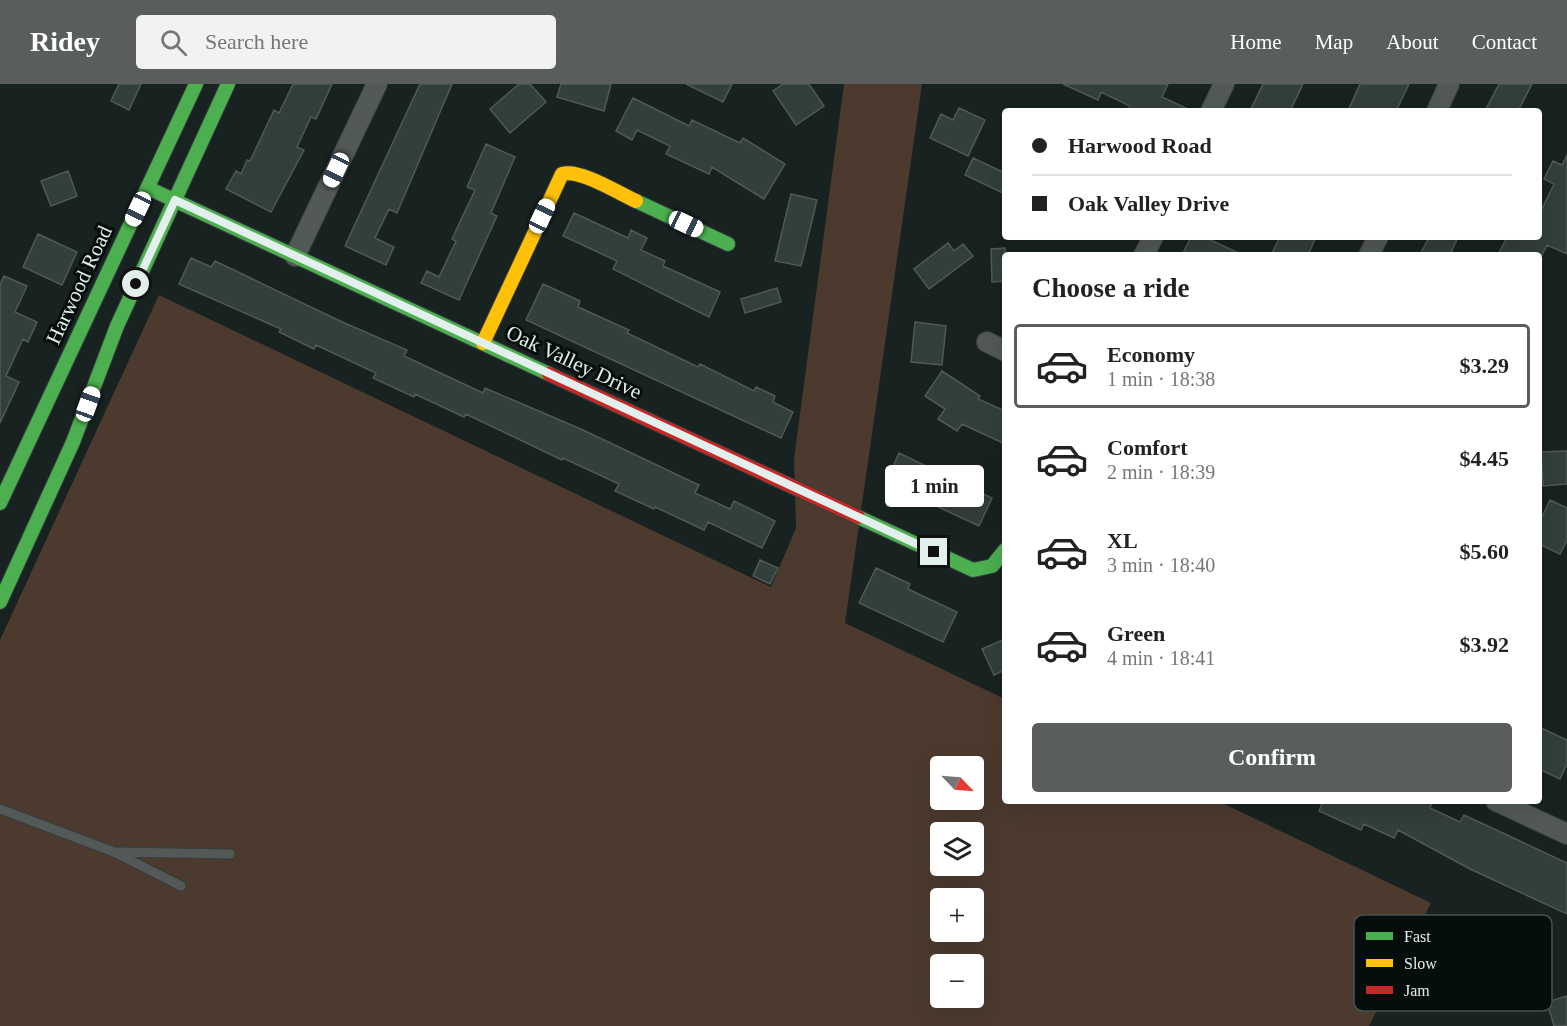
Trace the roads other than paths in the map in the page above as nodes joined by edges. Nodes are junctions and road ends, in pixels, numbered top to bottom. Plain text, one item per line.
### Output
1 (196, 84) edge
2 (228, 84) edge
3 (377, 84) edge
4 (1224, 84) edge
5 (1449, 84) edge
6 (1212, 108) edge
7 (1438, 108) edge
8 (148, 188) junction
9 (175, 200) junction
10 (728, 244) dead end
11 (295, 256) junction
12 (987, 342) dead end
13 (483, 343) junction
14 (1002, 350) edge
15 (0, 503) edge
16 (1002, 556) edge
17 (0, 602) edge
18 (1502, 804) edge
19 (0, 809) edge
20 (1567, 834) edge
21 (114, 852) junction
22 (230, 854) dead end
23 (181, 886) dead end

1 - 8 street, Harwood Road
2 - 9 street
3 - 11 street
4 - 6 street
5 - 7 street
8 - 9 street, Oak Valley Drive
8 - 15 street, Harwood Road
9 - 11 street, Oak Valley Drive
9 - 17 street
10 - 13 street
11 - 13 street, Oak Valley Drive
12 - 14 street
13 - 16 street, Oak Valley Drive
18 - 20 street
19 - 21 lane
21 - 22 lane
21 - 23 lane

